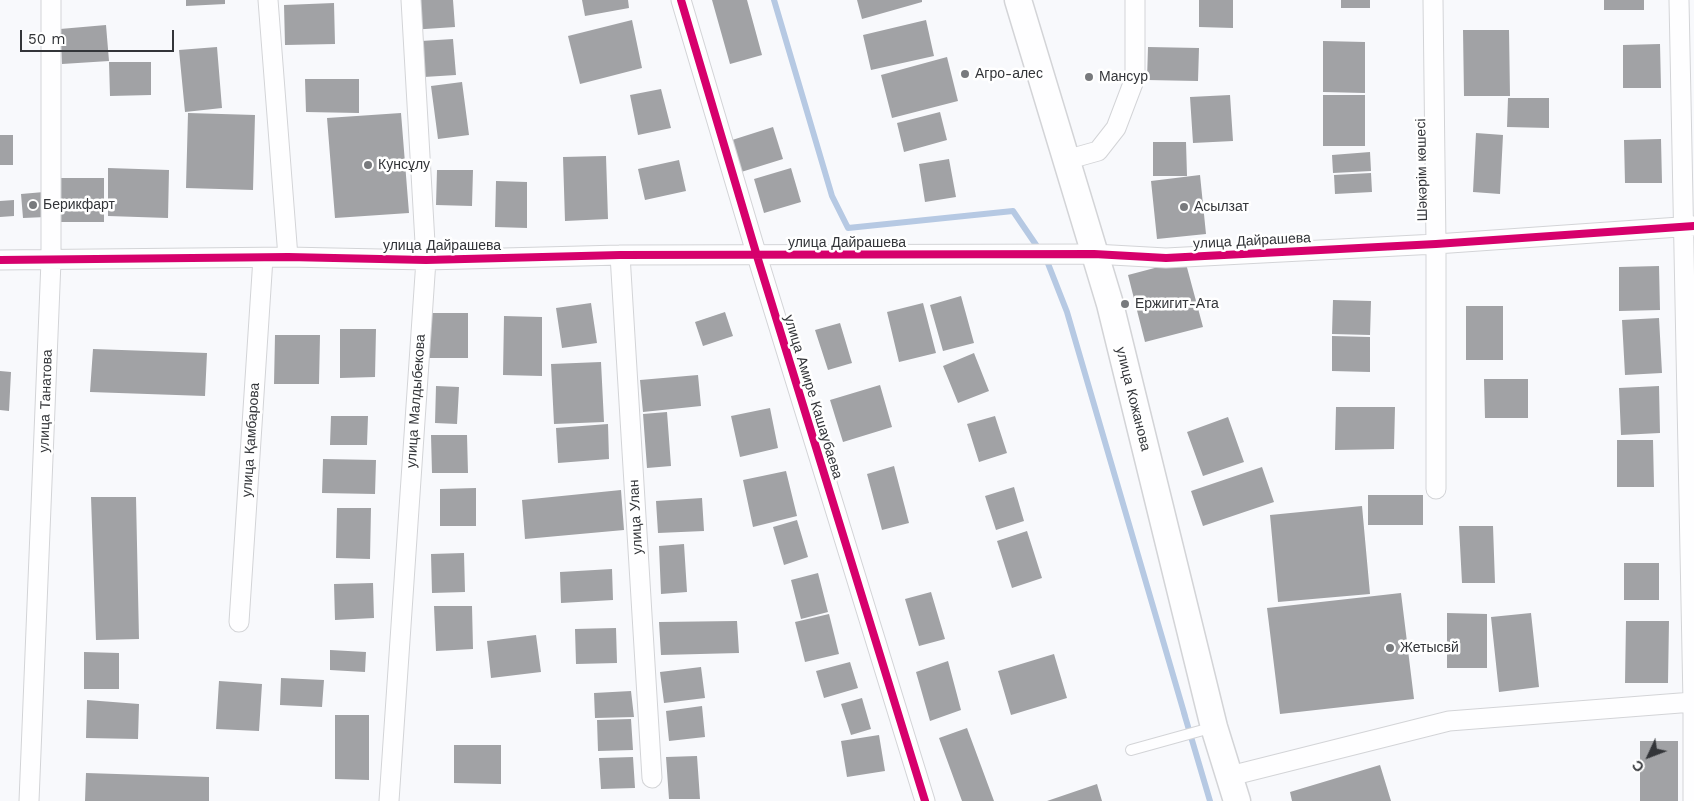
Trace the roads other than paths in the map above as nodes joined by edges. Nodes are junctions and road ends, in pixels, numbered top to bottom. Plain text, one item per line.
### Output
1 (51, 0) edge
2 (268, 0) edge
3 (411, 0) edge
4 (681, 0) edge
5 (1018, 0) edge
6 (1135, 0) edge
7 (1433, 0) edge
8 (1679, 0) edge
9 (1066, 160) junction
10 (1689, 226) edge
11 (1436, 244) junction
12 (1094, 254) junction
13 (620, 255) junction
14 (757, 256) junction
15 (288, 257) junction
16 (263, 258) junction
17 (0, 260) edge
18 (51, 260) junction
19 (426, 260) junction
20 (1436, 489) dead end
21 (239, 622) dead end
22 (1693, 702) edge
23 (1214, 727) junction
24 (1131, 750) dead end
25 (1230, 776) junction
26 (652, 778) dead end
27 (30, 801) edge
28 (389, 801) edge
29 (925, 801) edge
30 (1238, 801) edge
31 (1693, 801) edge

1 - 18 street, улица Танатова
2 - 15 street
3 - 19 street, улица Малдыбекова
4 - 14 street, улица Амире Кашаубаева
5 - 9 main road, улица Кожанова
6 - 9 street
7 - 11 street, Шәкәрім көшесі
8 - 10 street
9 - 12 main road, улица Кожанова
10 - 11 street, улица Дайрашева
10 - 22 street
11 - 12 street, улица Дайрашева
11 - 20 street, Шәкәрім көшесі
12 - 14 street, улица Дайрашева
12 - 23 main road, улица Кожанова
13 - 14 street, улица Дайрашева
13 - 19 street, улица Дайрашева
13 - 26 street, улица Улан
14 - 29 street, улица Амире Кашаубаева
15 - 16 street, улица Дайрашева
15 - 19 street, улица Дайрашева
16 - 18 street, улица Дайрашева
16 - 21 street, улица Қамбарова
17 - 18 street, улица Дайрашева
18 - 27 street, улица Танатова
19 - 28 street, улица Малдыбекова
22 - 25 street
22 - 31 street
23 - 24 lane
23 - 25 main road, улица Кожанова
25 - 30 main road, улица Кожанова

